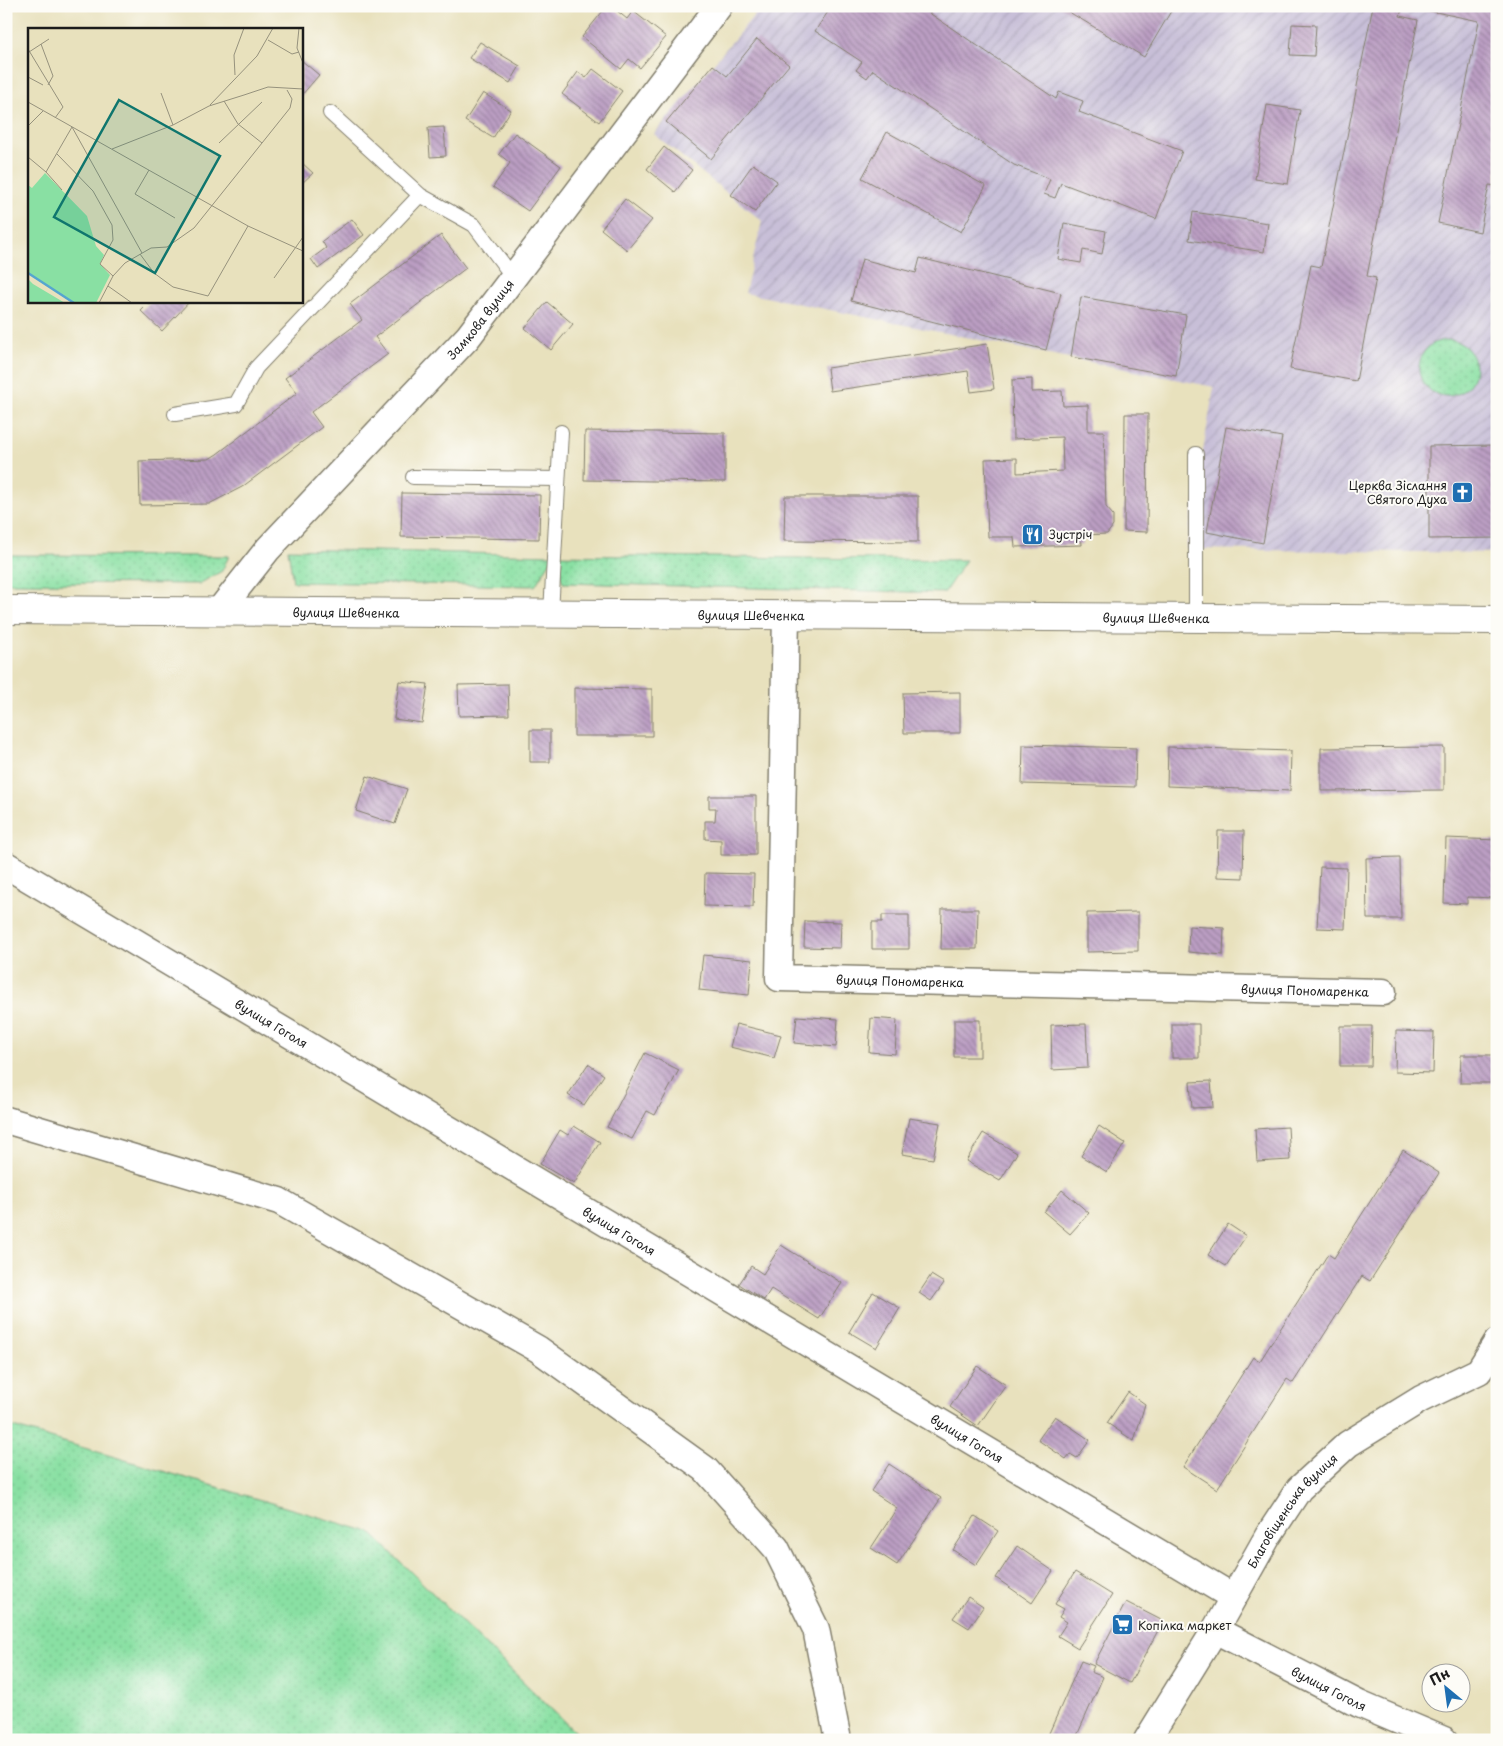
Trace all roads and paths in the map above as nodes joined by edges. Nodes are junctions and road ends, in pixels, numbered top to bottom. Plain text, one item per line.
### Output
1 (719, 6) edge
2 (330, 113) dead end
3 (420, 195) junction
4 (513, 277) junction
5 (175, 414) dead end
6 (561, 432) dead end
7 (1196, 454) dead end
8 (413, 477) dead end
9 (558, 479) junction
10 (6, 610) edge
11 (220, 611) junction
12 (551, 613) junction
13 (786, 615) junction
14 (1196, 617) junction
15 (1497, 620) edge
16 (6, 864) edge
17 (1383, 992) dead end
18 (6, 1120) edge
19 (1497, 1342) edge
20 (1233, 1597) junction
21 (1216, 1630) junction
22 (838, 1740) edge
23 (1147, 1740) edge
24 (1444, 1740) edge

1 - 4 street, Замкова вулиця
2 - 3 lane
3 - 4 lane
3 - 5 lane
4 - 11 street, Замкова вулиця
6 - 9 lane
7 - 14 lane
8 - 9 lane
9 - 12 lane
10 - 11 main road, вулиця Шевченка
11 - 12 main road, вулиця Шевченка
12 - 13 main road, вулиця Шевченка
13 - 14 main road, вулиця Шевченка
13 - 17 street, вулиця Пономаренка
14 - 15 main road, вулиця Шевченка
16 - 20 street, вулиця Гоголя
18 - 22 street
19 - 20 street, Благовіщенська вулиця
20 - 21 street, Благовіщенська вулиця
21 - 23 street, Благовіщенська вулиця
21 - 24 street, вулиця Гоголя

